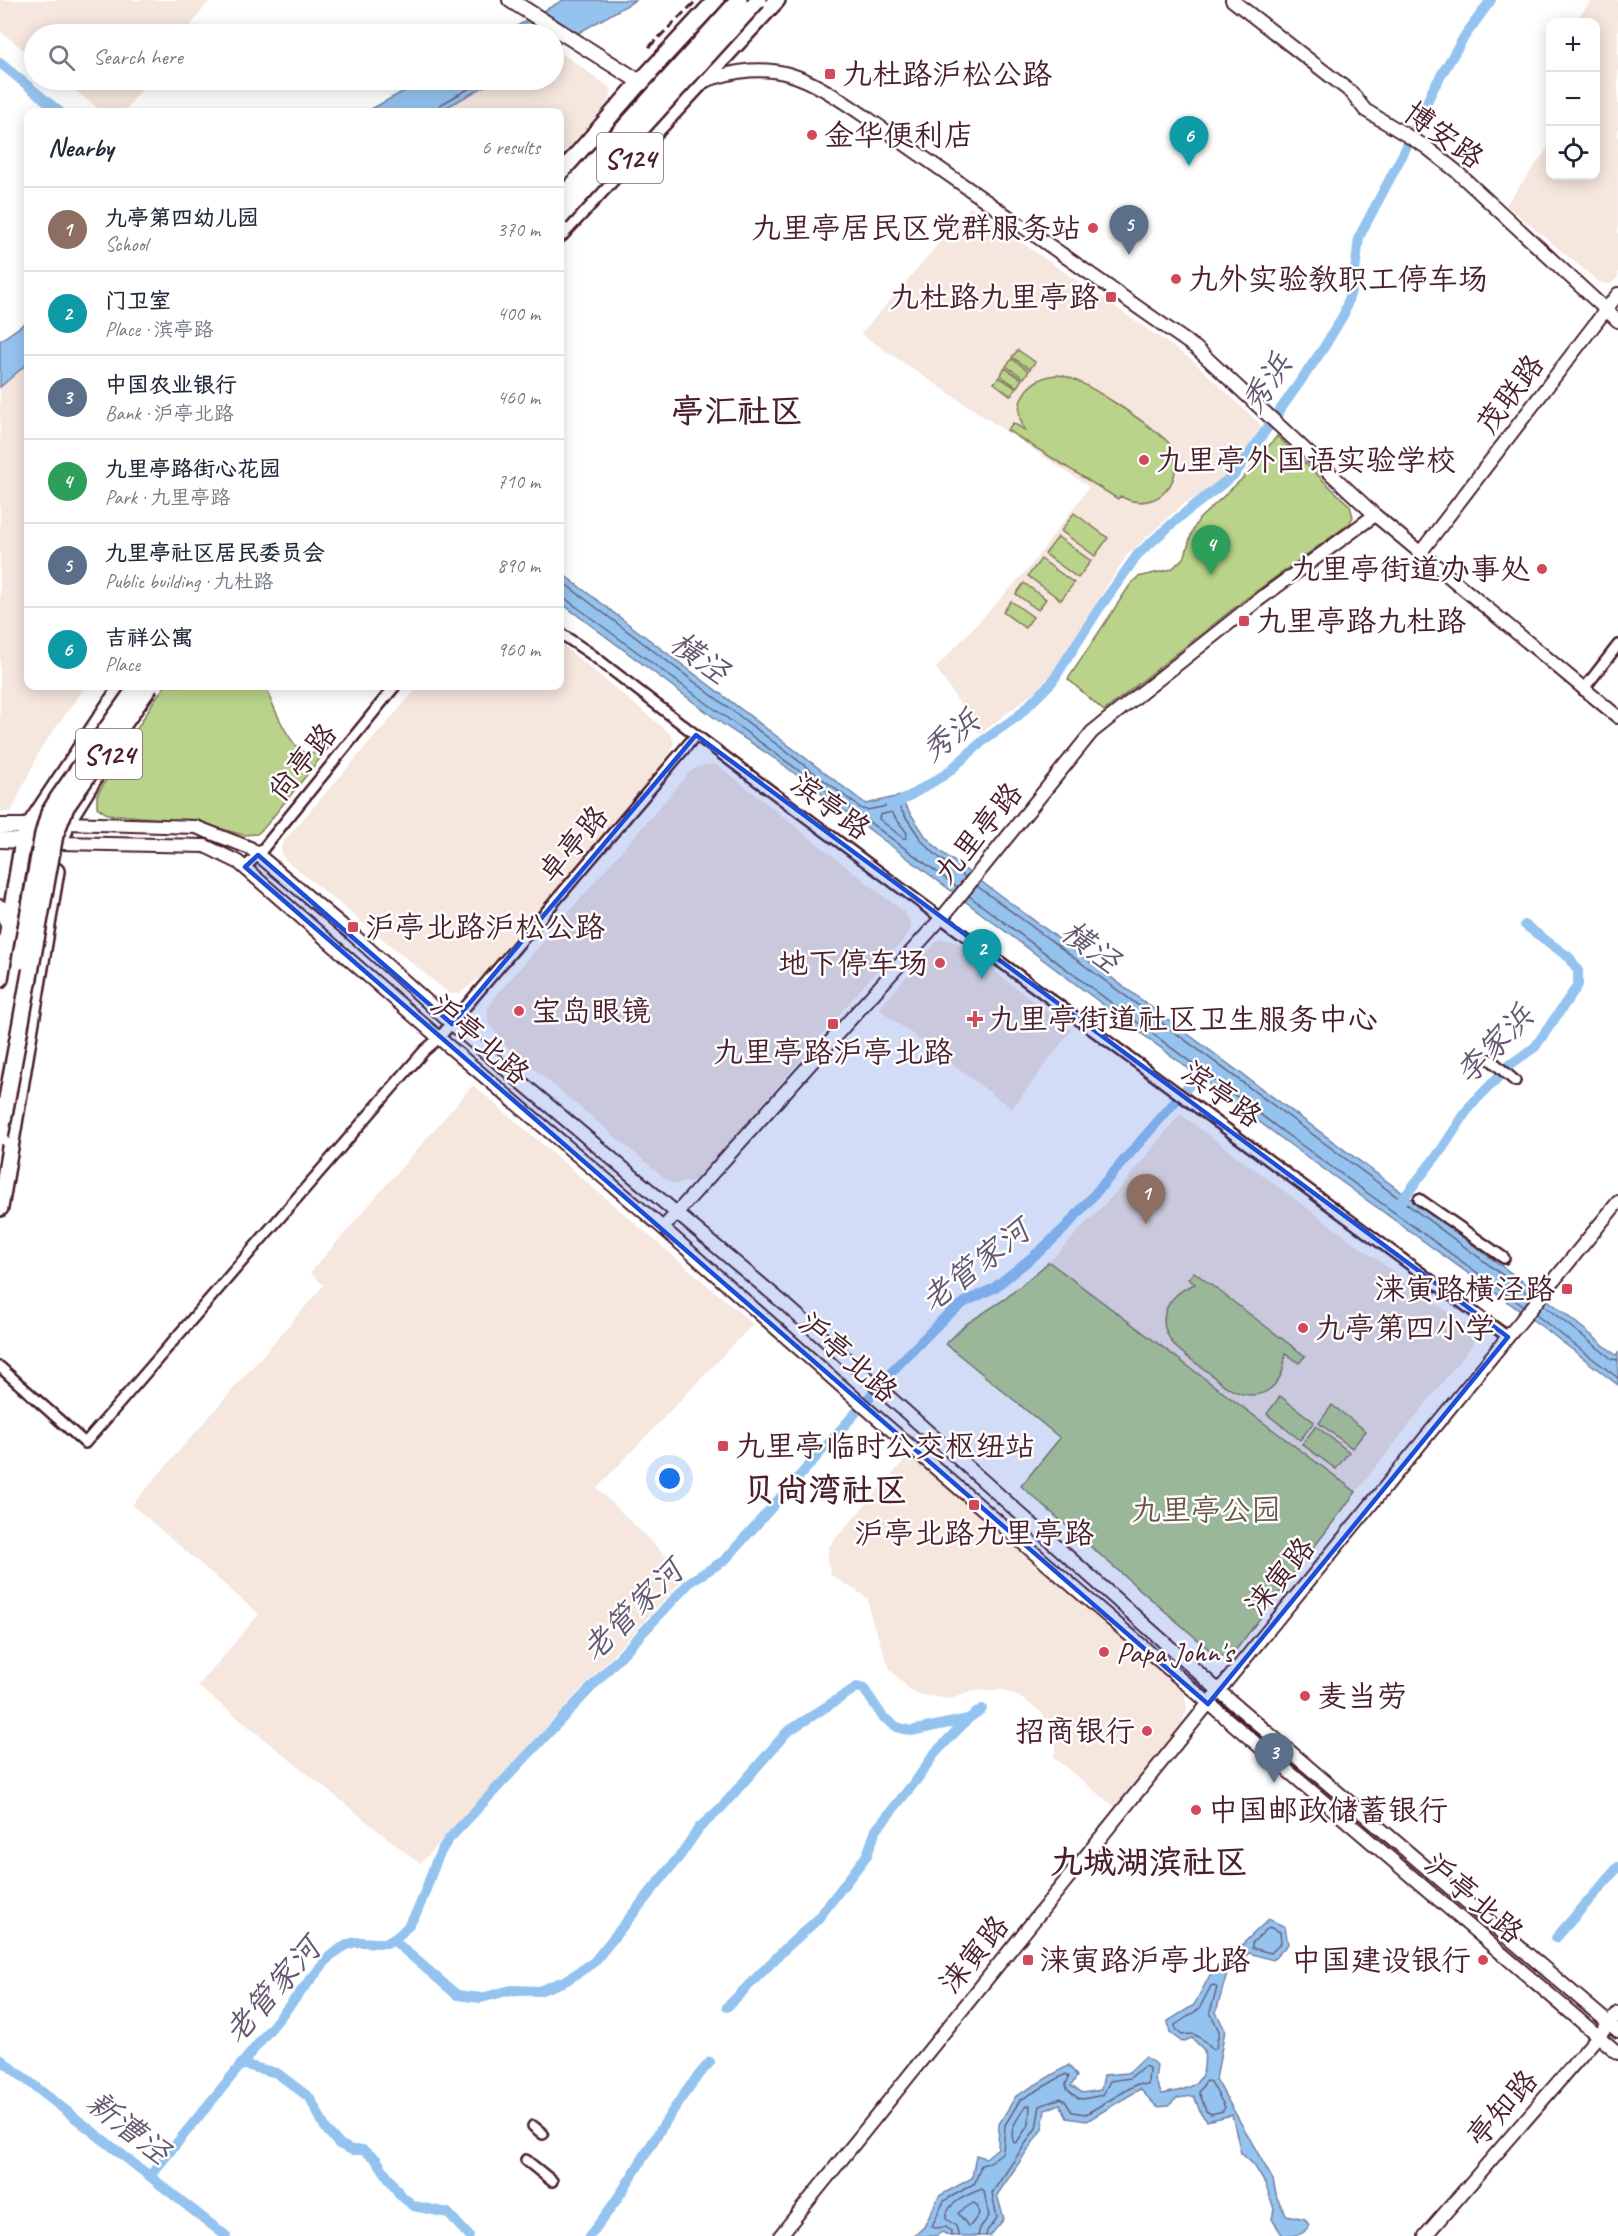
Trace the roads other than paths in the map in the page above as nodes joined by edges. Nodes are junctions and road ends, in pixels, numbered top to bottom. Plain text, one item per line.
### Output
1 (510, 0) edge
2 (716, 0) edge
3 (739, 0) edge
4 (758, 0) edge
5 (777, 0) edge
6 (1232, 0) edge
7 (546, 24) edge
8 (564, 36) edge
9 (640, 82) junction
10 (700, 82) junction
11 (564, 169) edge
12 (564, 195) edge
13 (564, 214) edge
14 (564, 230) edge
15 (1618, 294) edge
16 (1606, 311) junction
17 (1618, 321) edge
18 (1375, 515) junction
19 (1420, 553) junction
20 (564, 636) edge
21 (1618, 645) edge
22 (119, 690) edge
23 (134, 690) edge
24 (149, 690) edge
25 (149, 690) edge
26 (392, 690) edge
27 (1583, 690) junction
28 (1618, 717) edge
29 (696, 735) junction
30 (66, 823) junction
31 (0, 826) edge
32 (25, 834) junction
33 (0, 840) edge
34 (60, 843) junction
35 (258, 855) junction
36 (245, 867) junction
37 (0, 907) edge
38 (941, 918) junction
39 (9, 927) junction
40 (0, 979) edge
41 (452, 1024) junction
42 (439, 1038) junction
43 (1491, 1060) dead end
44 (0, 1079) edge
45 (1515, 1081) dead end
46 (0, 1137) edge
47 (1419, 1199) dead end
48 (1618, 1202) edge
49 (0, 1208) edge
50 (677, 1212) junction
51 (663, 1228) junction
52 (1504, 1258) dead end
53 (1508, 1337) junction
54 (0, 1366) edge
55 (1219, 1691) junction
56 (1208, 1704) junction
57 (1618, 2013) edge
58 (1613, 2027) edge
59 (1598, 2037) junction
60 (1618, 2053) edge
61 (533, 2126) dead end
62 (543, 2134) dead end
63 (526, 2160) dead end
64 (552, 2181) dead end
65 (780, 2236) edge
66 (1425, 2236) edge

1 - 7 main road
2 - 9 main road, S124
3 - 12 main road, bridge
4 - 13 main road, bridge
5 - 10 main road, S124
6 - 16 street, 博安路
8 - 9 main road
9 - 10 main road
9 - 11 main road, S124
10 - 14 main road, S124
10 - 18 street
15 - 16 street, 茂联路
16 - 17 street, 博安路
16 - 19 street, 茂联路
18 - 19 street
18 - 38 street, 九里亭路
19 - 27 street
20 - 29 street, 滨亭路
21 - 27 street
22 - 32 main road, S124
23 - 44 main road, bridge
24 - 30 main road, S124
25 - 46 main road, bridge
26 - 35 street, 尚亭路
27 - 28 street
29 - 38 street, 滨亭路
29 - 41 street, 卓亭路
30 - 32 main road
30 - 34 main road, S124
30 - 35 street, 沪亭北路
31 - 32 main road
32 - 33 main road
32 - 34 main road
32 - 39 main road, S124
34 - 36 street, 沪亭北路
34 - 49 main road, S124
35 - 36 street, 尚亭路
35 - 41 street, 沪亭北路
36 - 42 street, 沪亭北路
37 - 39 main road
38 - 50 street, 九里亭路
38 - 53 street, 滨亭路
39 - 40 main road, S124
41 - 42 street, 卓亭路
41 - 50 street, 沪亭北路
42 - 51 street, 沪亭北路
42 - 54 street, 卓亭路
43 - 45 street
47 - 52 street
48 - 53 street, 涞寅路
50 - 51 street, 九里亭路
50 - 55 street, 沪亭北路
51 - 56 street, 沪亭北路
53 - 55 street, 涞寅路
55 - 56 street, 涞寅路
55 - 58 street, 沪亭北路
56 - 59 street, 沪亭北路
56 - 65 street, 涞寅路
57 - 58 street, 亭知路
58 - 59 street, 亭知路
59 - 60 street, 沪亭北路
59 - 66 street, 亭知路
61 - 62 street
63 - 64 street

